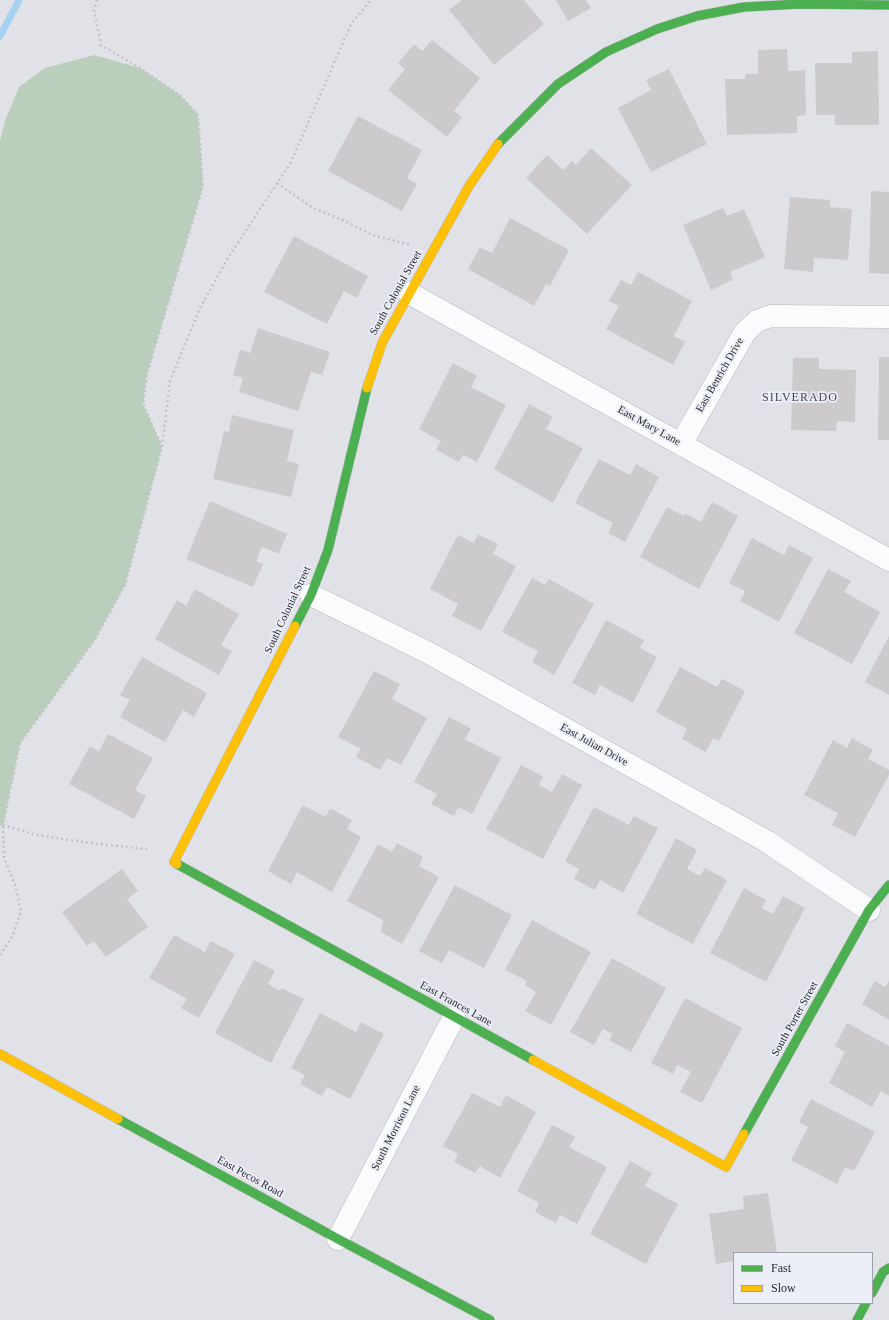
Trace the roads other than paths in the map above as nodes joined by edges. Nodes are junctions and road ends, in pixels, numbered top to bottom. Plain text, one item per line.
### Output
1 (889, 5) edge
2 (409, 293) junction
3 (889, 317) edge
4 (681, 444) junction
5 (889, 560) edge
6 (312, 595) junction
7 (174, 862) joint
8 (889, 885) edge
9 (869, 910) junction
10 (454, 1017) junction
11 (0, 1054) edge
12 (726, 1167) joint
13 (338, 1239) junction
14 (889, 1268) edge
15 (873, 1291) edge
16 (865, 1304) edge
17 (490, 1320) edge
18 (857, 1320) edge

1 - 2 street, South Colonial Street
2 - 4 street, East Mary Lane
2 - 6 street, South Colonial Street
3 - 4 street, East Benrich Drive
4 - 5 street, East Mary Lane
6 - 7 street, South Colonial Street
6 - 9 street, East Julian Drive
7 - 10 street, East Frances Lane
8 - 9 street, South Porter Street
9 - 12 street, South Porter Street
10 - 12 street, East Frances Lane
10 - 13 street, South Morrison Lane
11 - 13 street, East Pecos Road
13 - 17 street, East Pecos Road
14 - 15 street
16 - 18 street

